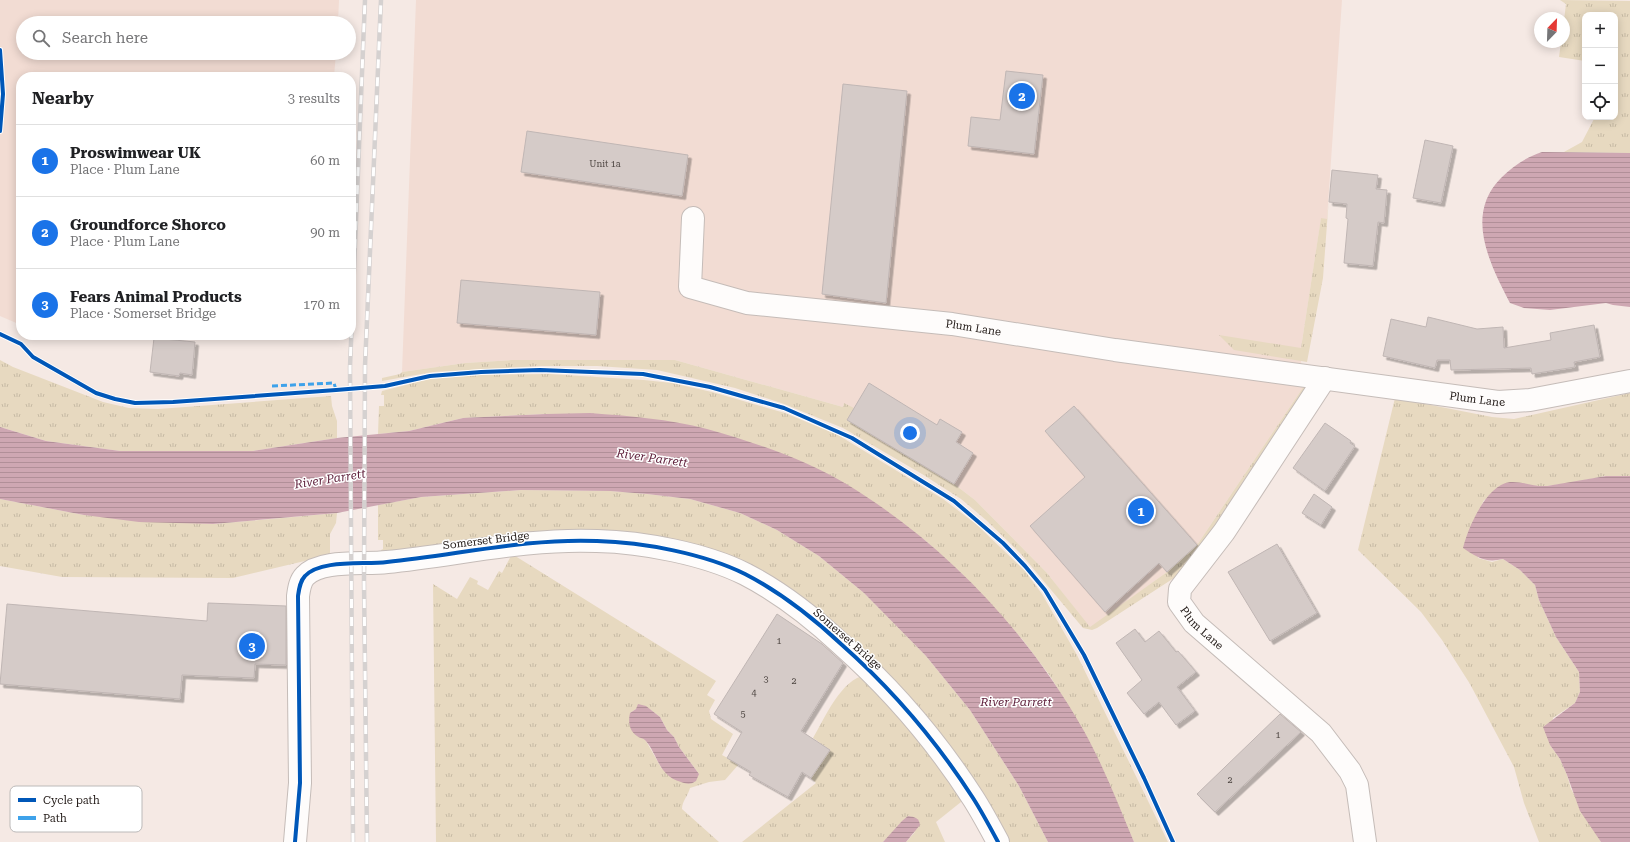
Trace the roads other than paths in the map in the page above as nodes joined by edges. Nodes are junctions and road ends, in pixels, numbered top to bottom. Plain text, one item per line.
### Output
1 (694, 218) dead end
2 (1325, 378) junction
3 (1630, 381) edge
4 (295, 842) edge
5 (998, 842) edge
6 (1365, 842) edge

1 - 2 street, Plum Lane
2 - 3 street, Plum Lane
2 - 6 street, Plum Lane
4 - 5 street, Somerset Bridge

